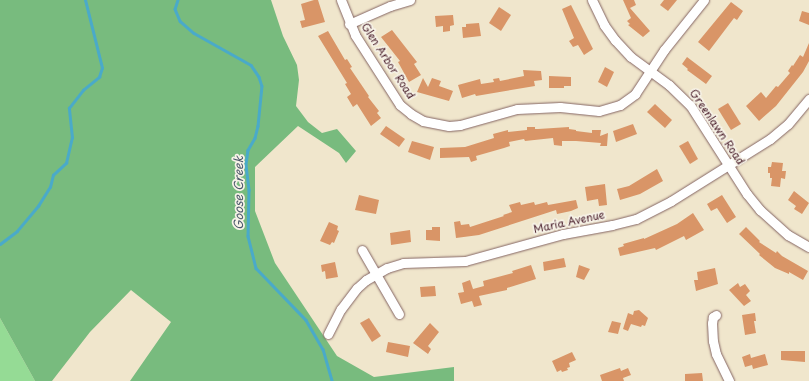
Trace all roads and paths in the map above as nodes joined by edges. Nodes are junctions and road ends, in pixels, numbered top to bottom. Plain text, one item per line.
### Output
1 (341, 0) edge
2 (410, 0) edge
3 (592, 0) edge
4 (704, 0) edge
5 (349, 24) junction
6 (650, 72) junction
7 (809, 99) edge
8 (729, 165) junction
9 (809, 247) edge
10 (362, 250) dead end
11 (376, 274) junction
12 (399, 314) dead end
13 (716, 314) dead end
14 (328, 334) dead end
15 (729, 381) edge

1 - 5 street, Glen Arbor Road
2 - 5 street
3 - 6 street, Greenlawn Road
4 - 6 street, Glen Arbor Road
5 - 6 street, Glen Arbor Road
6 - 8 street, Greenlawn Road
7 - 8 street, Maria Avenue
8 - 9 street, Greenlawn Road
8 - 11 street, Maria Avenue
10 - 11 street
11 - 12 street
11 - 14 street, Maria Avenue
13 - 15 street

